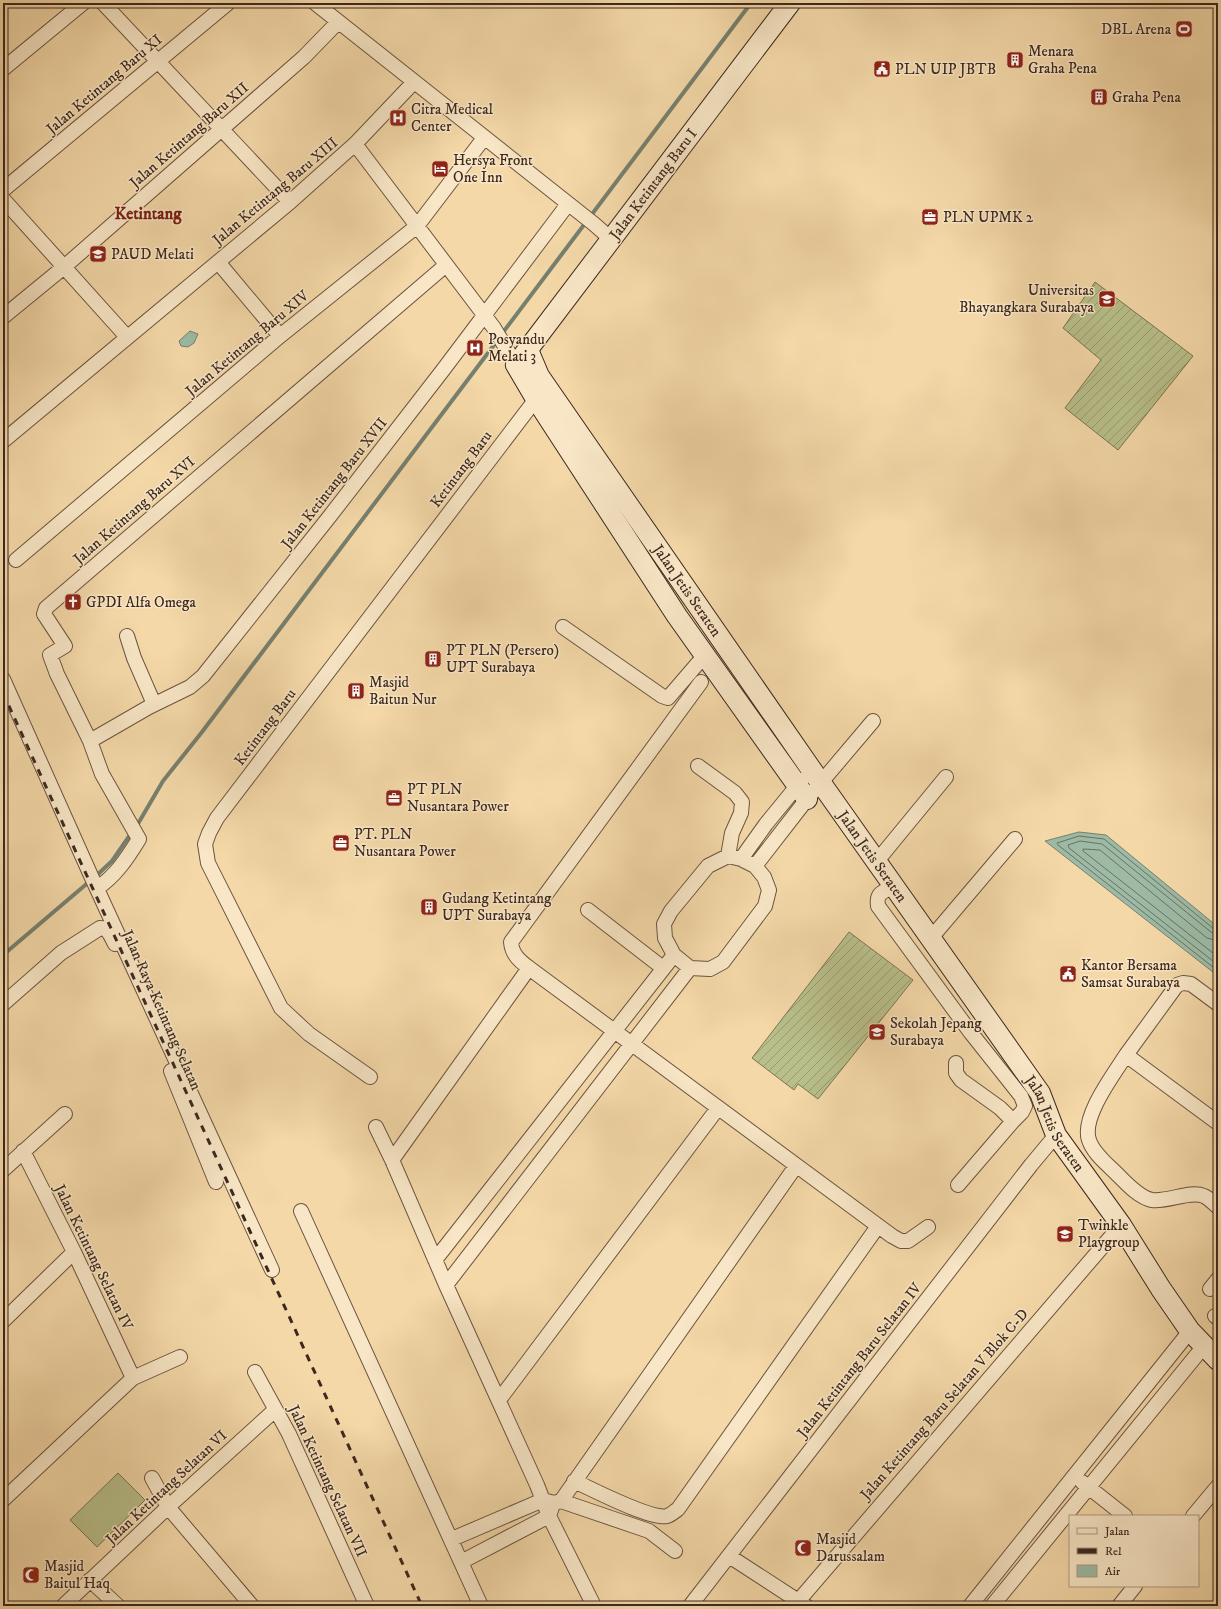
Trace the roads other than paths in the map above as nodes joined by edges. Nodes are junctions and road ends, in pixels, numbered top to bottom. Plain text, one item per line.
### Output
1 (83, 3) edge
2 (103, 3) edge
3 (228, 3) edge
4 (315, 3) edge
5 (790, 3) edge
6 (338, 22) junction
7 (158, 61) junction
8 (3, 69) edge
9 (414, 82) junction
10 (222, 129) junction
11 (484, 138) junction
12 (355, 144) junction
13 (3, 190) edge
14 (3, 199) edge
15 (290, 202) junction
16 (573, 208) junction
17 (417, 226) junction
18 (611, 239) junction
19 (218, 262) junction
20 (446, 265) junction
21 (64, 267) junction
22 (484, 315) junction
23 (3, 317) edge
24 (280, 336) junction
25 (127, 337) junction
26 (518, 357) junction
27 (536, 399) junction
28 (3, 441) edge
29 (16, 560) dead end
30 (563, 627) dead end
31 (127, 636) dead end
32 (706, 655) junction
33 (3, 679) edge
34 (701, 682) dead end
35 (154, 704) junction
36 (873, 721) dead end
37 (90, 741) junction
38 (698, 766) dead end
39 (816, 776) junction
40 (946, 777) dead end
41 (803, 792) junction
42 (1015, 839) dead end
43 (734, 857) junction
44 (876, 861) junction
45 (755, 866) junction
46 (95, 884) junction
47 (894, 885) junction
48 (588, 910) dead end
49 (931, 938) junction
50 (674, 955) junction
51 (529, 968) junction
52 (663, 968) junction
53 (690, 968) junction
54 (3, 1004) edge
55 (1218, 1004) edge
56 (614, 1031) junction
57 (632, 1044) junction
58 (1126, 1055) junction
59 (956, 1063) dead end
60 (370, 1077) dead end
61 (718, 1108) junction
62 (65, 1114) dead end
63 (1013, 1121) junction
64 (1218, 1123) edge
65 (376, 1127) dead end
66 (1056, 1135) junction
67 (23, 1151) junction
68 (392, 1160) junction
69 (796, 1166) junction
70 (3, 1170) edge
71 (216, 1182) dead end
72 (958, 1185) dead end
73 (1218, 1207) edge
74 (301, 1211) dead end
75 (1121, 1225) junction
76 (878, 1226) junction
77 (928, 1227) dead end
78 (74, 1252) junction
79 (435, 1260) junction
80 (272, 1270) dead end
81 (446, 1285) junction
82 (3, 1321) edge
83 (1190, 1331) junction
84 (1204, 1346) junction
85 (180, 1357) dead end
86 (1218, 1360) edge
87 (255, 1372) dead end
88 (133, 1378) junction
89 (499, 1400) junction
90 (275, 1410) junction
91 (1075, 1476) junction
92 (152, 1478) dead end
93 (574, 1481) junction
94 (1218, 1486) edge
95 (1088, 1488) junction
96 (3, 1500) edge
97 (552, 1505) junction
98 (168, 1507) junction
99 (1124, 1515) edge
100 (1194, 1515) edge
101 (452, 1539) junction
102 (675, 1551) dead end
103 (729, 1556) junction
104 (461, 1562) junction
105 (90, 1580) junction
106 (1134, 1587) edge
107 (800, 1604) edge
108 (63, 1606) edge
109 (118, 1606) edge
110 (252, 1606) edge
111 (367, 1606) edge
112 (481, 1606) edge
113 (594, 1606) edge
114 (690, 1606) edge
115 (970, 1606) edge
116 (992, 1606) edge
117 (1119, 1606) edge

1 - 8 street
2 - 7 street
3 - 7 street, Jalan Ketintang Baru XI
4 - 6 street
5 - 18 street, Jalan Ketintang Baru I
6 - 9 street
6 - 10 street, Jalan Ketintang Baru XII
7 - 10 street
7 - 13 street, Jalan Ketintang Baru XI
9 - 11 street
9 - 12 street, Jalan Ketintang Baru XIII
10 - 15 street
10 - 21 street, Jalan Ketintang Baru XII
11 - 16 street
11 - 17 street, Jalan Ketintang Baru XIV
12 - 15 street, Jalan Ketintang Baru XIII
12 - 17 street, Jalan Jetis Seraten
14 - 21 street
15 - 19 street, Jalan Ketintang Baru XIII
16 - 18 street
16 - 22 street, Jalan Ketintang Baru XVII
17 - 20 street, Jalan Jetis Seraten
17 - 24 street, Jalan Ketintang Baru XIV
18 - 26 street, Jalan Ketintang Baru I
19 - 24 street
19 - 25 street, Jalan Ketintang Baru XIII
20 - 22 street, Jalan Jetis Seraten
20 - 37 street, Jalan Ketintang Baru XVI
21 - 23 street, Jalan Ketintang Baru XII
21 - 25 street
22 - 26 street, Jalan Jetis Seraten
22 - 35 street, Jalan Ketintang Baru XVII
24 - 29 street, Jalan Ketintang Baru XIV
25 - 28 street, Jalan Ketintang Baru XIII
26 - 27 street, Jalan Jetis Seraten
26 - 39 street, Jalan Jetis Seraten
27 - 32 street, Jalan Jetis Seraten
27 - 60 street, Ketintang Baru
30 - 32 street
31 - 35 street
32 - 41 street, Jalan Jetis Seraten
33 - 46 street
34 - 51 street
35 - 37 street, Jalan Ketintang Baru XVII
36 - 39 street
37 - 46 street, Jalan Ketintang Baru XVI
38 - 43 street
39 - 41 street
39 - 44 street, Jalan Jetis Seraten
40 - 44 street
41 - 43 street
41 - 45 street
42 - 49 street
43 - 45 street
43 - 50 street
44 - 47 street, Jalan Jetis Seraten
45 - 53 street
46 - 80 street
47 - 49 street, Jalan Jetis Seraten
47 - 63 street
48 - 52 street
49 - 66 street, Jalan Jetis Seraten
50 - 52 street
50 - 53 street
51 - 56 street
51 - 68 street
52 - 56 street
53 - 57 street
54 - 71 street, Jalan Raya Ketintang Selatan
55 - 58 street
56 - 57 street
56 - 79 street
57 - 61 street
57 - 81 street
58 - 64 street
58 - 73 street
59 - 63 street
61 - 69 street
61 - 89 street
62 - 67 street
63 - 72 street
65 - 68 street
66 - 75 street, Jalan Jetis Seraten
66 - 103 street, Jalan Ketintang Baru Selatan IV
67 - 70 street
67 - 78 street, Jalan Ketintang Selatan IV
68 - 79 street
69 - 76 street
69 - 93 street
74 - 101 street
75 - 83 street, Jalan Jetis Seraten
75 - 107 street, Jalan Ketintang Baru Selatan V Blok C-D
76 - 77 street
76 - 93 street
78 - 82 street
78 - 88 street, Jalan Ketintang Selatan IV
79 - 81 street
81 - 89 street
83 - 84 street, Jalan Jetis Seraten
83 - 91 street
84 - 86 street, Jalan Jetis Seraten
84 - 95 street
85 - 88 street
87 - 90 street, Jalan Ketintang Selatan VII
88 - 96 street
89 - 97 street
90 - 98 street, Jalan Ketintang Selatan VI
90 - 111 street, Jalan Ketintang Selatan VII
91 - 95 street
91 - 115 street
92 - 98 street
93 - 97 street
94 - 100 street
95 - 99 street
95 - 116 street
97 - 101 street
97 - 102 street
97 - 104 street
97 - 113 street
98 - 105 street, Jalan Ketintang Selatan VI
98 - 110 street
101 - 104 street
103 - 107 street
103 - 114 street, Jalan Ketintang Baru Selatan IV
104 - 112 street
105 - 108 street, Jalan Ketintang Selatan VI
105 - 109 street
106 - 117 street

